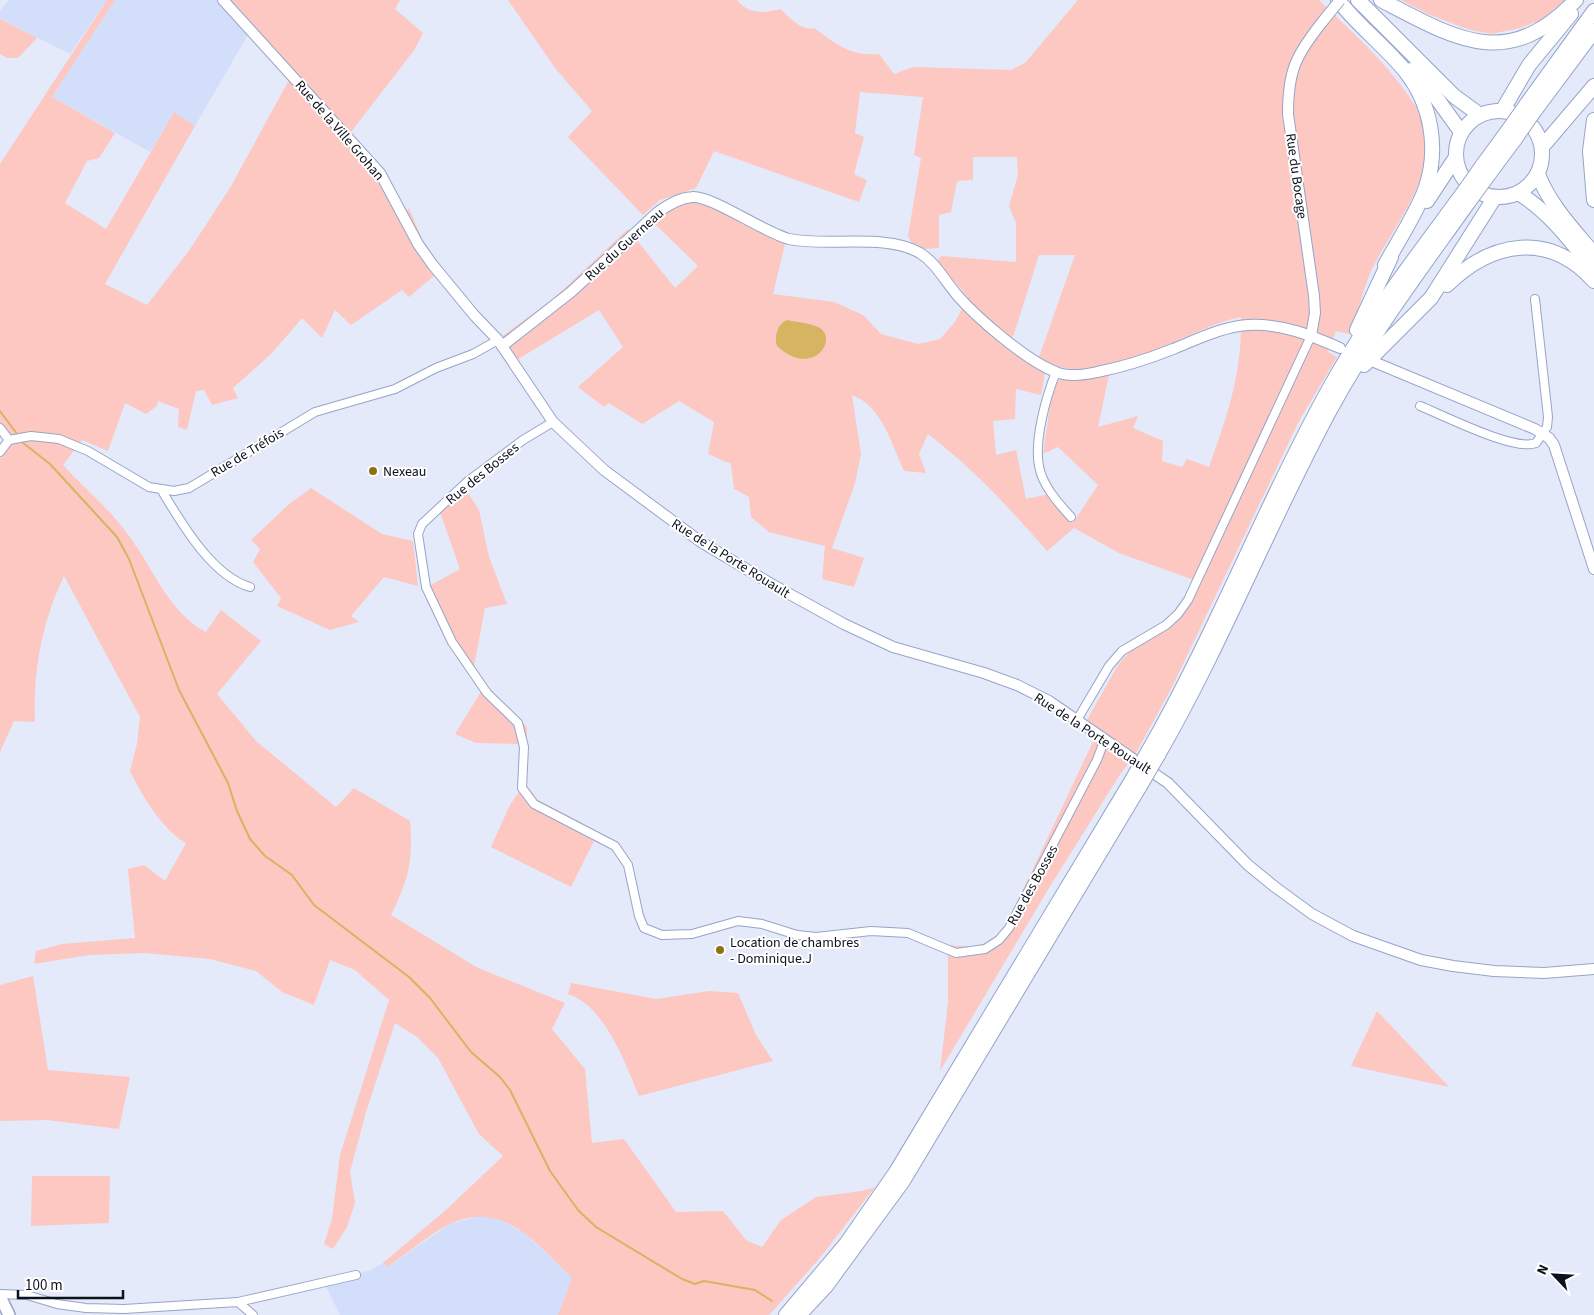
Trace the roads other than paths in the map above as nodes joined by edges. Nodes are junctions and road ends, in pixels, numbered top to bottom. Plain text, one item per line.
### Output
1 (223, 0) edge
2 (1340, 0) edge
3 (1358, 0) edge
4 (1381, 0) edge
5 (1576, 0) edge
6 (1582, 0) edge
7 (1594, 11) edge
8 (1594, 31) edge
9 (1594, 86) edge
10 (1530, 109) junction
11 (1502, 111) junction
12 (1480, 115) junction
13 (1594, 120) edge
14 (1461, 132) junction
15 (1542, 147) junction
16 (1456, 157) junction
17 (1538, 174) junction
18 (1518, 193) junction
19 (1466, 196) junction
20 (1495, 198) junction
21 (1594, 200) edge
22 (1594, 254) edge
23 (1385, 265) junction
24 (1594, 270) edge
25 (1594, 281) edge
26 (1431, 298) junction
27 (1535, 299) dead end
28 (1311, 336) junction
29 (500, 343) junction
30 (1340, 348) dead end
31 (1374, 362) dead end
32 (1056, 372) junction
33 (1329, 389) junction
34 (1420, 406) dead end
35 (1329, 411) junction
36 (553, 422) junction
37 (0, 428) edge
38 (1543, 433) junction
39 (9, 440) junction
40 (0, 452) edge
41 (162, 491) junction
42 (1072, 517) dead end
43 (1594, 569) edge
44 (250, 587) dead end
45 (1077, 720) junction
46 (1104, 739) junction
47 (1154, 753) junction
48 (1136, 783) junction
49 (1594, 969) edge
50 (356, 1275) dead end
51 (0, 1295) edge
52 (238, 1302) junction
53 (9, 1315) edge
54 (253, 1315) edge
55 (786, 1315) edge
56 (799, 1315) edge

1 - 29 street, Rue de la Ville Grohan
2 - 14 highway
2 - 23 highway
2 - 28 street, Rue du Bocage, bridge
3 - 12 highway
4 - 5 highway
6 - 11 highway
7 - 10 highway
8 - 10 highway
9 - 15 highway
10 - 19 highway, bridge
11 - 12 highway
11 - 15 highway
12 - 14 highway
13 - 21 highway
14 - 16 highway
15 - 17 highway
16 - 20 highway
16 - 23 highway
17 - 18 highway
17 - 22 highway
18 - 20 highway
18 - 24 highway
19 - 33 highway
19 - 35 highway
20 - 26 highway
23 - 33 highway
25 - 26 highway
26 - 35 highway
27 - 38 street
28 - 30 street
28 - 32 street
28 - 45 street
29 - 32 street, Rue du Guerneau
29 - 36 street, Rue de la Porte Rouault
29 - 41 street, Rue de Tréfois
31 - 38 street
32 - 42 street
33 - 47 highway
34 - 38 street
35 - 47 highway
36 - 45 street, Rue de la Porte Rouault
36 - 46 street, Rue des Bosses
37 - 39 street
38 - 43 street
39 - 40 street
39 - 41 street, Rue de Tréfois
41 - 44 street
45 - 46 street, Rue de la Porte Rouault
46 - 49 street, Rue de la Porte Rouault
47 - 48 highway, bridge
48 - 55 highway
48 - 56 highway
50 - 52 street
51 - 52 street
51 - 53 main road
52 - 54 street

